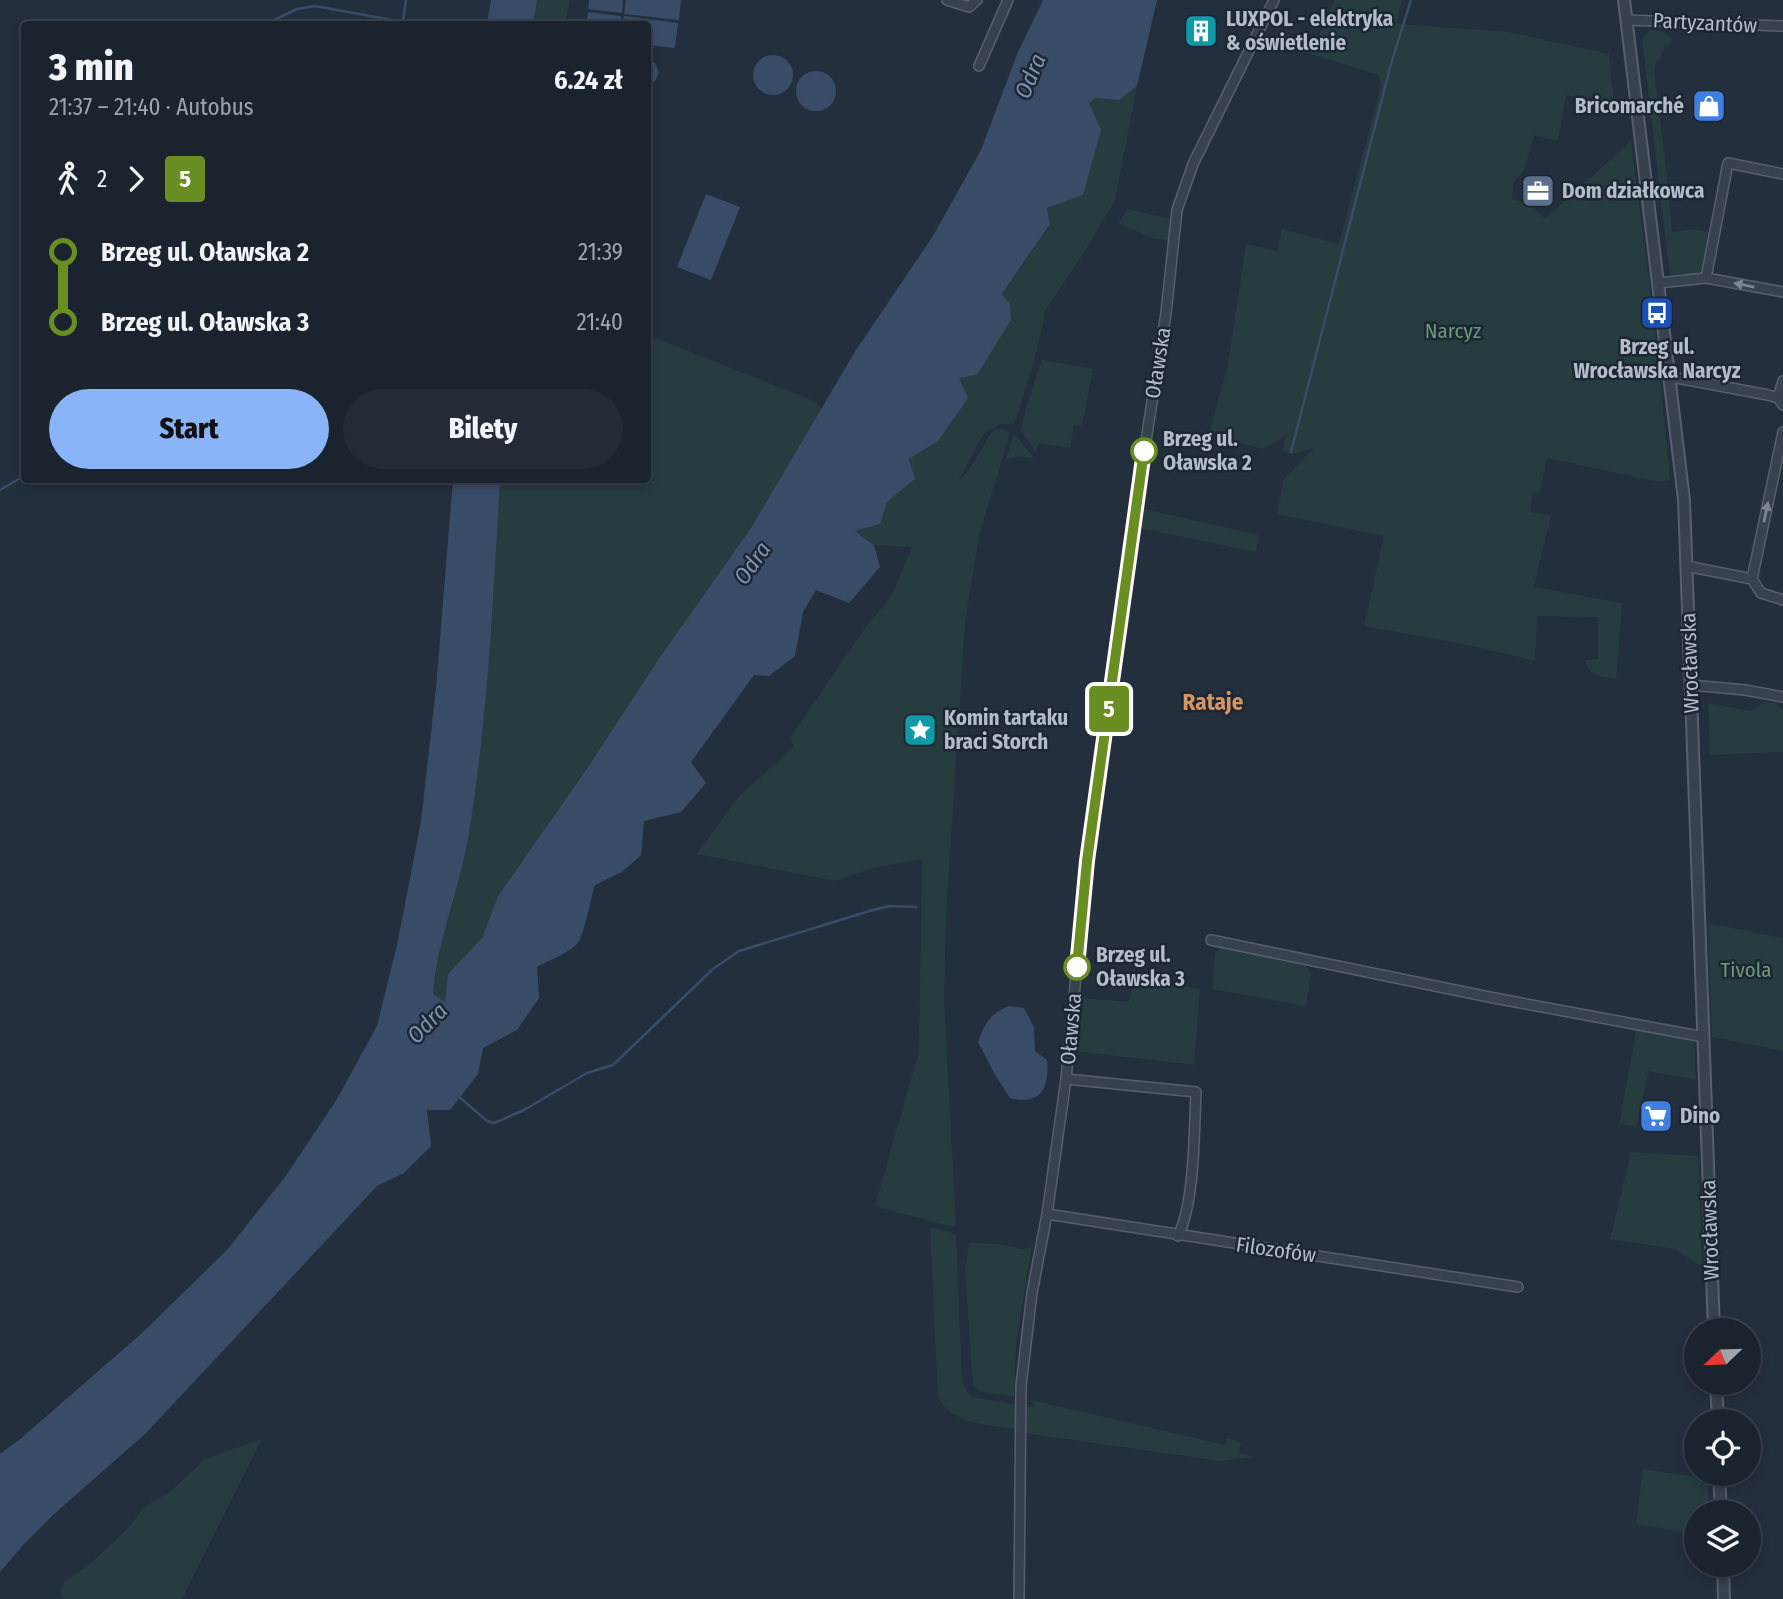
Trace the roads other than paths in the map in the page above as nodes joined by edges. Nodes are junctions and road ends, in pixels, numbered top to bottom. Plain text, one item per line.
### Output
1 (947, 0) edge
2 (977, 0) edge
3 (1008, 0) edge
4 (1274, 0) edge
5 (1624, 0) edge
6 (1627, 20) junction
7 (1783, 26) edge
8 (979, 66) dead end
9 (1783, 174) edge
10 (1706, 278) junction
11 (1658, 283) junction
12 (1783, 292) edge
13 (1670, 379) junction
14 (1783, 381) edge
15 (1781, 401) edge
16 (1783, 432) edge
17 (1686, 566) junction
18 (1752, 579) junction
19 (1783, 600) edge
20 (1692, 685) junction
21 (1783, 697) edge
22 (1211, 940) dead end
23 (1704, 1037) junction
24 (1066, 1079) junction
25 (1047, 1214) junction
26 (1178, 1236) junction
27 (1518, 1287) dead end
28 (1714, 1318) edge
29 (1723, 1577) edge
30 (1019, 1599) edge
31 (1724, 1599) edge

1 - 2 street
3 - 8 street
4 - 24 street, Oławska
5 - 6 street, Wrocławska
6 - 7 street, Partyzantów
6 - 11 street, Wrocławska
9 - 10 street
10 - 11 street
12 -> 10 street
11 - 13 street, Wrocławska
13 - 15 street
13 - 17 street, Wrocławska
14 - 15 street
18 -> 16 street
17 - 18 street
17 - 20 street, Wrocławska
18 - 19 street
20 - 21 street
20 - 23 street, Wrocławska
22 - 23 street
23 - 28 street, Wrocławska
24 - 25 street, Oławska
24 - 26 street, Oławska
25 - 26 street, Filozofów
25 - 30 street, Oławska
26 - 27 street, Filozofów
29 - 31 street

